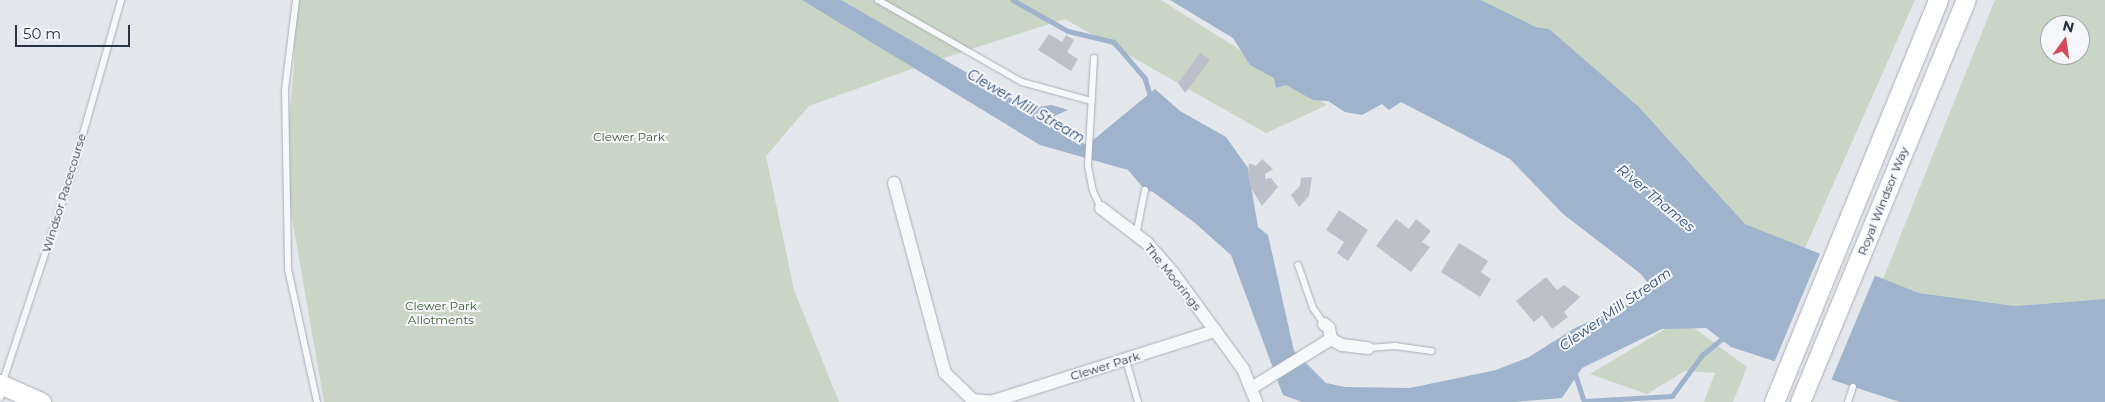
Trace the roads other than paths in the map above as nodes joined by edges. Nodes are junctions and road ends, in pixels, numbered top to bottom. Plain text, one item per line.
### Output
1 (122, 0) edge
2 (296, 0) edge
3 (878, 0) edge
4 (1938, 0) edge
5 (1966, 0) edge
6 (1094, 58) dead end
7 (1091, 101) junction
8 (894, 183) dead end
9 (1145, 190) dead end
10 (1102, 208) joint
11 (1136, 235) junction
12 (1298, 266) dead end
13 (1324, 324) joint
14 (1216, 332) junction
15 (1331, 339) junction
16 (1368, 348) joint
17 (1432, 351) dead end
18 (1126, 360) junction
19 (1252, 387) junction
20 (1852, 387) dead end
21 (2, 388) edge
22 (994, 401) edge
23 (41, 402) edge
24 (317, 402) edge
25 (1138, 402) edge
26 (1256, 402) edge
27 (1774, 402) edge
28 (1800, 402) edge
29 (1848, 402) edge

1 - 21 lane, Windsor Racecourse
2 - 24 lane
3 - 7 lane
4 - 27 main road, Royal Windsor Way
5 - 28 main road, Royal Windsor Way
6 - 7 lane
7 - 10 lane
8 - 22 street, Clewer Park
9 - 11 lane
10 - 11 street, The Moorings
11 - 14 street, The Moorings
12 - 13 lane
13 - 15 street
14 - 18 street, Clewer Park
14 - 19 street, The Moorings
15 - 16 street
15 - 19 street
16 - 17 lane
18 - 22 street, Clewer Park
18 - 25 lane
19 - 26 street, The Moorings
20 - 29 lane
21 - 23 main road

